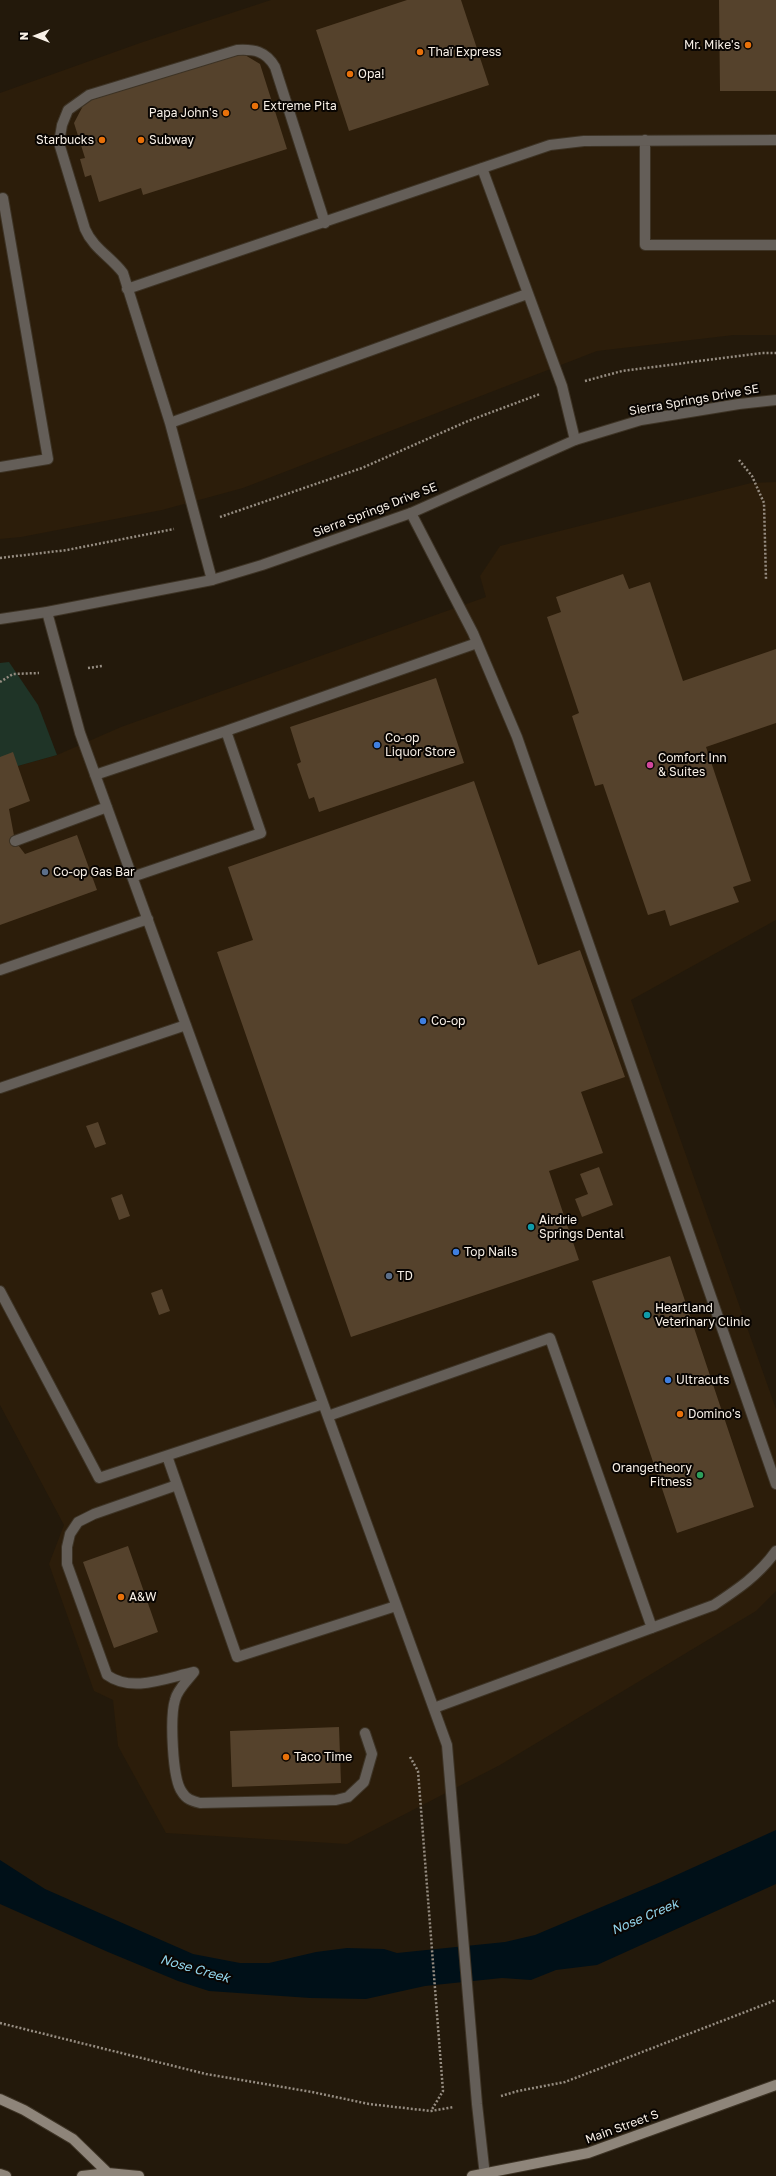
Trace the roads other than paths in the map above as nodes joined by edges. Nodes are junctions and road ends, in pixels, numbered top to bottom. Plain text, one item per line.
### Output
1 (645, 140) junction
2 (776, 140) edge
3 (482, 168) junction
4 (0, 199) edge
5 (325, 223) junction
6 (776, 245) edge
7 (127, 290) junction
8 (527, 294) junction
9 (776, 400) edge
10 (170, 423) junction
11 (575, 440) junction
12 (0, 467) edge
13 (411, 513) junction
14 (212, 580) junction
15 (47, 612) junction
16 (0, 619) edge
17 (477, 643) junction
18 (226, 731) junction
19 (95, 775) junction
20 (107, 807) junction
21 (15, 841) dead end
22 (132, 877) junction
23 (148, 919) junction
24 (0, 970) edge
25 (186, 1025) junction
26 (0, 1088) edge
27 (0, 1291) edge
28 (323, 1404) junction
29 (328, 1416) junction
30 (167, 1456) junction
31 (776, 1484) edge
32 (177, 1485) junction
33 (776, 1551) edge
34 (396, 1606) junction
35 (652, 1628) junction
36 (434, 1708) junction
37 (365, 1733) dead end
38 (776, 2085) edge
39 (0, 2099) edge
40 (0, 2174) edge
41 (108, 2174) edge
42 (485, 2175) edge
43 (6, 2176) edge
44 (82, 2176) edge
45 (139, 2176) edge
46 (472, 2176) edge

1 - 2 street
1 - 3 street
1 - 6 street
3 - 5 street
3 - 8 street
4 - 12 street
5 - 7 street
5 - 7 street
7 - 10 street
8 - 10 street
8 - 11 street
9 - 11 street, Sierra Springs Drive SE
10 - 14 street
11 - 13 street, Sierra Springs Drive SE
13 - 14 street, Sierra Springs Drive SE
13 - 17 street
14 - 15 street, Sierra Springs Drive SE
15 - 16 street, Sierra Springs Drive SE
15 - 19 street
17 - 18 street
17 - 31 street
18 - 19 street
18 - 22 street
19 - 20 street
20 - 21 street
20 - 22 street
22 - 23 street
23 - 24 street
23 - 25 street
25 - 26 street
25 - 28 street
27 - 30 street
28 - 29 street
28 - 30 street
29 - 34 street
29 - 35 street
30 - 32 street
32 - 34 street
32 - 37 street
33 - 35 street
34 - 36 street
35 - 36 street
36 - 42 street
38 - 42 main road, Main Street S
39 - 41 main road
40 - 43 main road
41 - 44 main road
41 - 45 main road
42 - 46 main road, Main Street S

